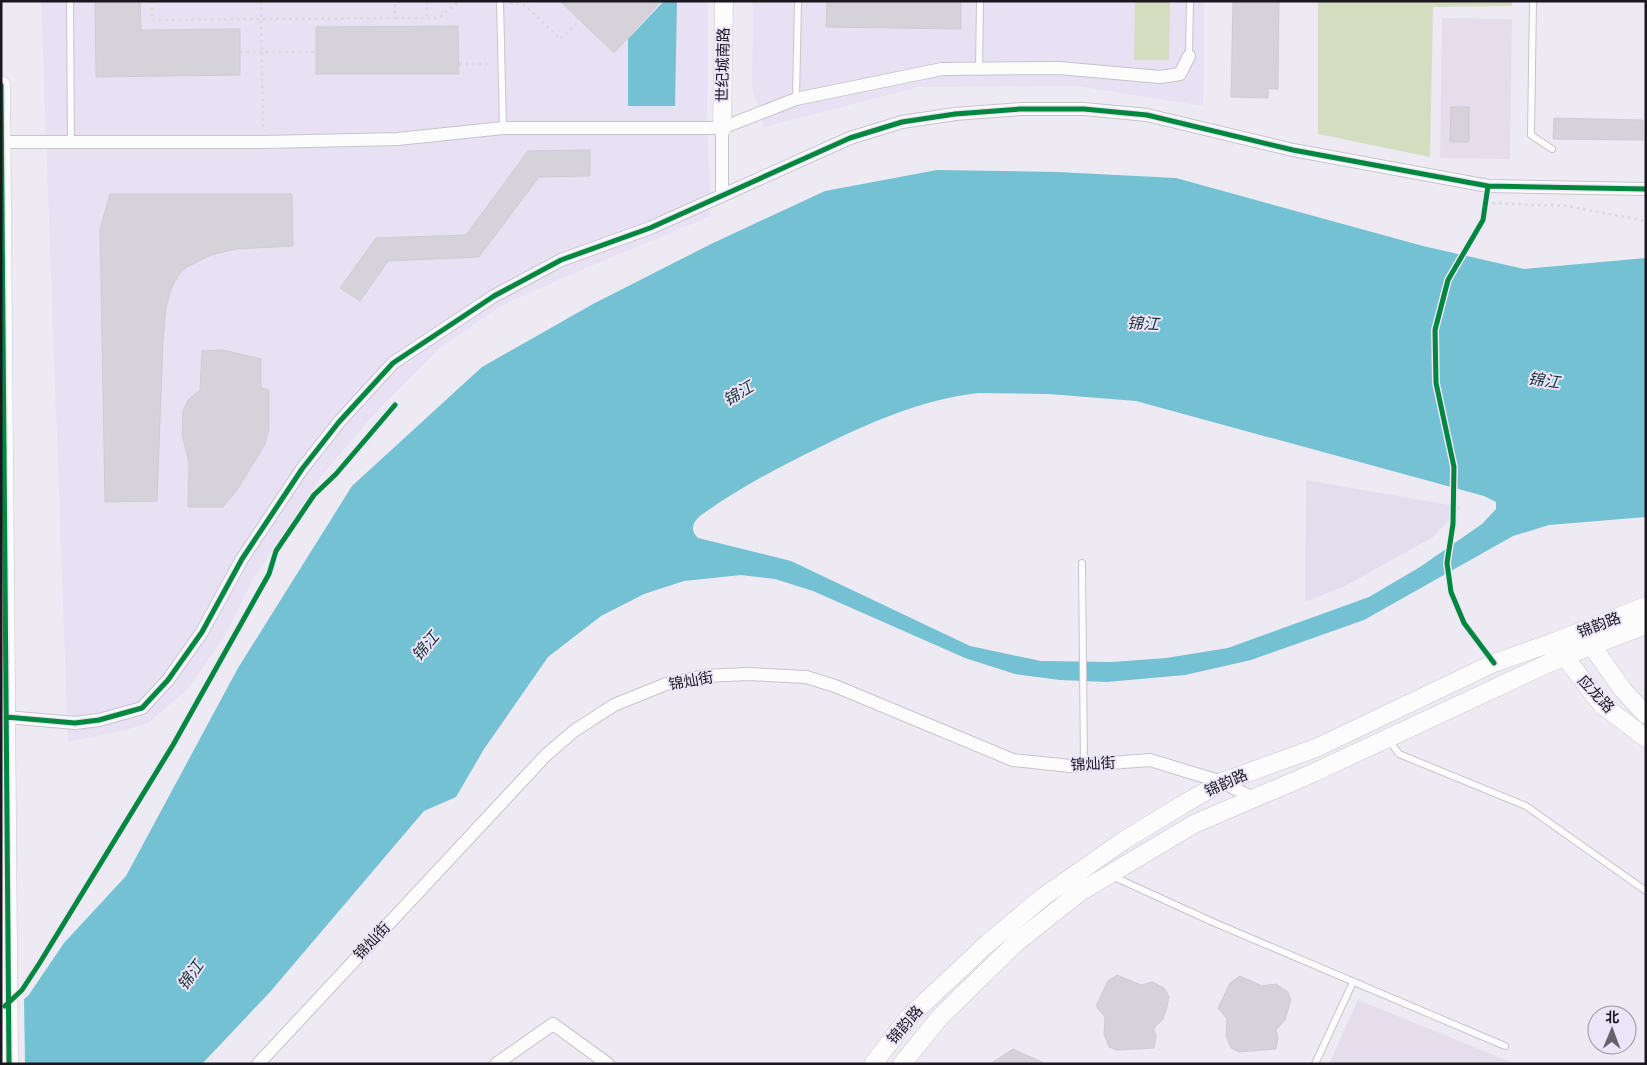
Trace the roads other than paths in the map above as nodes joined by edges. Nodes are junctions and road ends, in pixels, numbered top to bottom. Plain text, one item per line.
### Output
1 (70, 1) edge
2 (724, 1) edge
3 (798, 1) edge
4 (980, 1) edge
5 (1190, 1) edge
6 (1533, 1) edge
7 (500, 2) edge
8 (1189, 56) joint
9 (979, 69) junction
10 (1, 85) edge
11 (796, 99) junction
12 (503, 128) junction
13 (722, 128) junction
14 (2, 142) edge
15 (71, 142) junction
16 (1552, 149) dead end
17 (1646, 189) edge
18 (722, 195) junction
19 (3, 555) edge
20 (1082, 563) dead end
21 (3, 577) edge
22 (1646, 606) edge
23 (1646, 625) edge
24 (1586, 638) junction
25 (1558, 649) junction
26 (1646, 715) edge
27 (6, 717) junction
28 (1646, 738) edge
29 (1388, 739) junction
30 (1084, 765) junction
31 (1222, 782) junction
32 (1253, 798) junction
33 (1111, 875) junction
34 (1646, 891) edge
35 (1353, 982) junction
36 (1505, 1046) dead end
37 (9, 1064) edge
38 (258, 1064) edge
39 (496, 1064) edge
40 (608, 1064) edge
41 (873, 1064) edge
42 (902, 1064) edge
43 (1315, 1064) edge

1 - 15 lane
2 - 13 street, 世纪城南路
3 - 11 lane
4 - 9 lane
5 - 8 lane
6 - 16 lane
7 - 12 lane
8 - 9 street
9 - 11 street
10 - 14 street
11 - 13 street
12 - 13 street
12 - 15 street
13 - 18 street
14 - 15 street
14 - 19 street
17 - 18 street
18 - 27 street
19 - 21 street
20 - 30 lane
21 - 27 street
22 - 24 street, 锦韵路
23 - 24 street, 锦韵路
24 - 25 street, 锦韵路
24 - 26 street, 应龙路
25 - 28 street, 应龙路
25 - 29 street, 锦韵路
25 - 31 street, 锦韵路
27 - 37 street
29 - 32 street, 锦韵路
29 - 34 lane
30 - 31 street, 锦灿街
30 - 38 street, 锦灿街
31 - 32 street, 锦灿街
31 - 41 street, 锦韵路
32 - 33 street, 锦韵路
33 - 35 lane
33 - 42 street, 锦韵路
35 - 36 lane
35 - 43 lane
39 - 40 street

